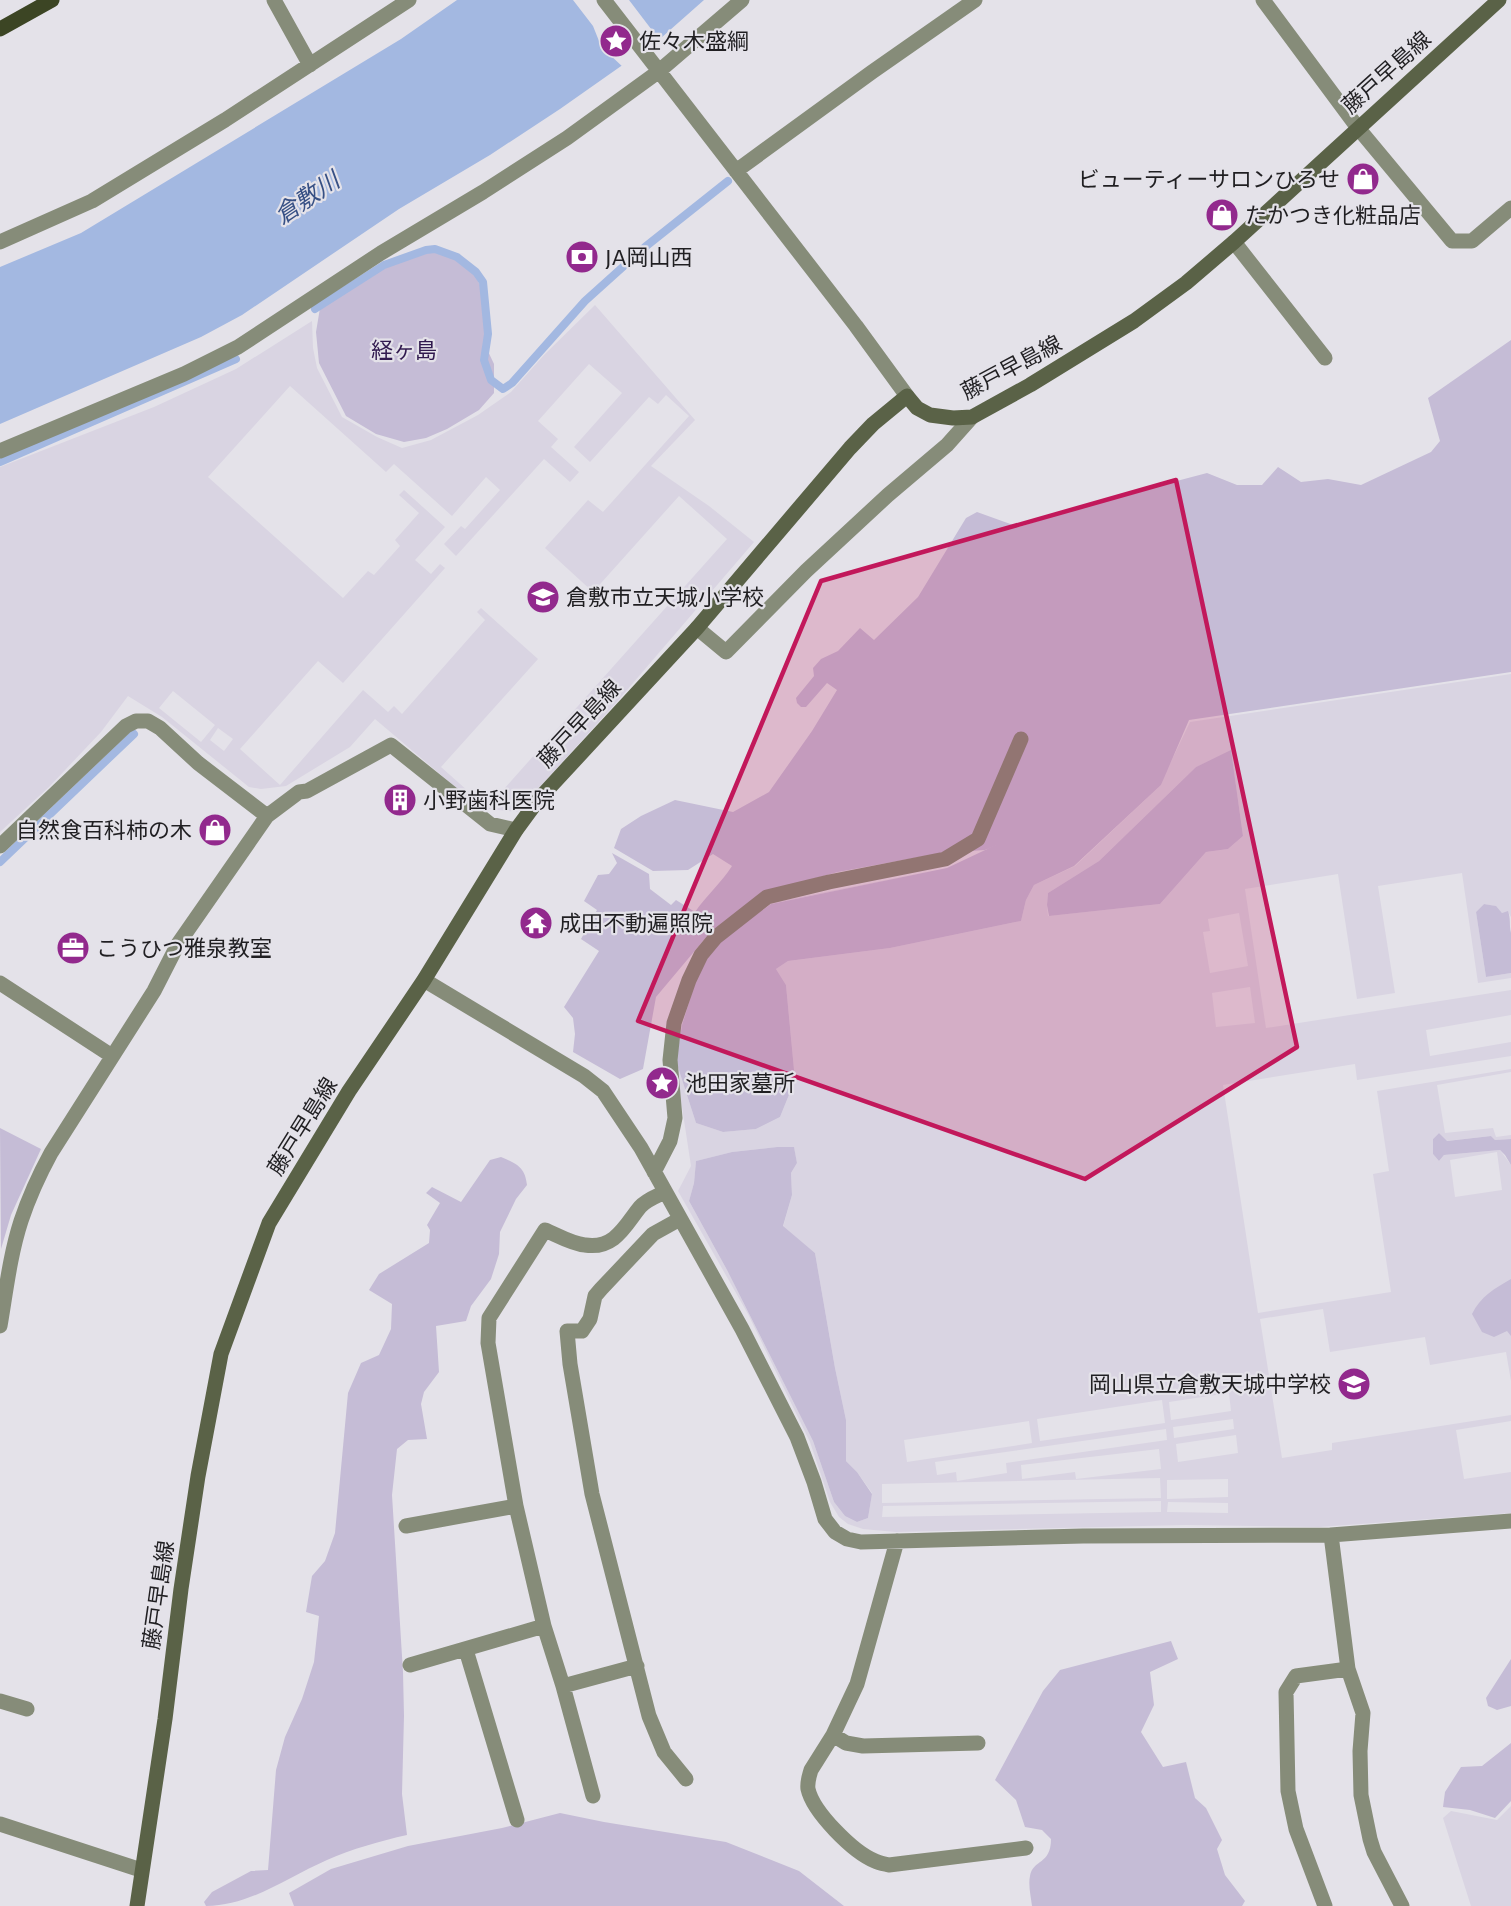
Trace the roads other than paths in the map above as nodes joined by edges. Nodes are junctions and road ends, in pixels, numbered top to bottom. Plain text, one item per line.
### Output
1 (52, 0) edge
2 (274, 0) edge
3 (409, 0) edge
4 (604, 0) edge
5 (742, 0) edge
6 (975, 0) edge
7 (1263, 0) edge
8 (1499, 0) edge
9 (0, 29) edge
10 (310, 65) junction
11 (656, 68) junction
12 (1358, 128) junction
13 (736, 171) junction
14 (1511, 208) edge
15 (0, 242) edge
16 (1234, 243) junction
17 (1325, 358) dead end
18 (907, 396) junction
19 (972, 417) junction
20 (0, 451) edge
21 (698, 628) junction
22 (1021, 739) dead end
23 (267, 816) junction
24 (516, 830) junction
25 (0, 846) edge
26 (424, 980) junction
27 (0, 983) edge
28 (112, 1056) junction
29 (654, 1172) junction
30 (665, 1192) junction
31 (680, 1219) junction
32 (5, 1261) edge
33 (0, 1326) edge
34 (516, 1506) junction
35 (1511, 1521) edge
36 (406, 1526) dead end
37 (1331, 1535) junction
38 (897, 1541) junction
39 (544, 1626) junction
40 (466, 1650) junction
41 (410, 1665) dead end
42 (637, 1666) junction
43 (1348, 1669) junction
44 (563, 1686) junction
45 (0, 1701) edge
46 (27, 1709) dead end
47 (833, 1735) junction
48 (978, 1743) dead end
49 (686, 1779) dead end
50 (593, 1796) dead end
51 (517, 1820) dead end
52 (0, 1824) edge
53 (1026, 1848) dead end
54 (141, 1870) junction
55 (137, 1906) edge
56 (1325, 1906) edge
57 (1402, 1906) edge

1 - 9 main road
2 - 10 street
3 - 10 street
4 - 11 street
5 - 11 street
6 - 13 street
7 - 12 street
8 - 12 main road, 藤戸早島線
10 - 15 street
11 - 13 street
11 - 20 street
12 - 14 street
12 - 16 main road, 藤戸早島線
13 - 18 street
16 - 17 street
16 - 19 main road, 藤戸早島線
18 - 19 main road, 藤戸早島線
18 - 21 main road, 藤戸早島線
19 - 21 street
21 - 24 main road, 藤戸早島線
22 - 29 street
23 - 24 street
23 - 25 street
23 - 28 street
24 - 26 main road, 藤戸早島線
26 - 29 street
26 - 54 main road, 藤戸早島線
27 - 28 street
28 - 32 street
29 - 30 street
30 - 31 street
30 - 34 street
31 - 38 street
31 - 42 street
32 - 33 street
34 - 36 street
34 - 39 street
35 - 37 street
37 - 38 street
37 - 43 street
38 - 47 street
39 - 40 street
39 - 44 street
40 - 41 street
40 - 51 street
42 - 44 street
42 - 49 street
43 - 56 street
43 - 57 street
44 - 50 street
45 - 46 street
47 - 48 street
47 - 53 street
52 - 54 street
54 - 55 main road, 藤戸早島線

